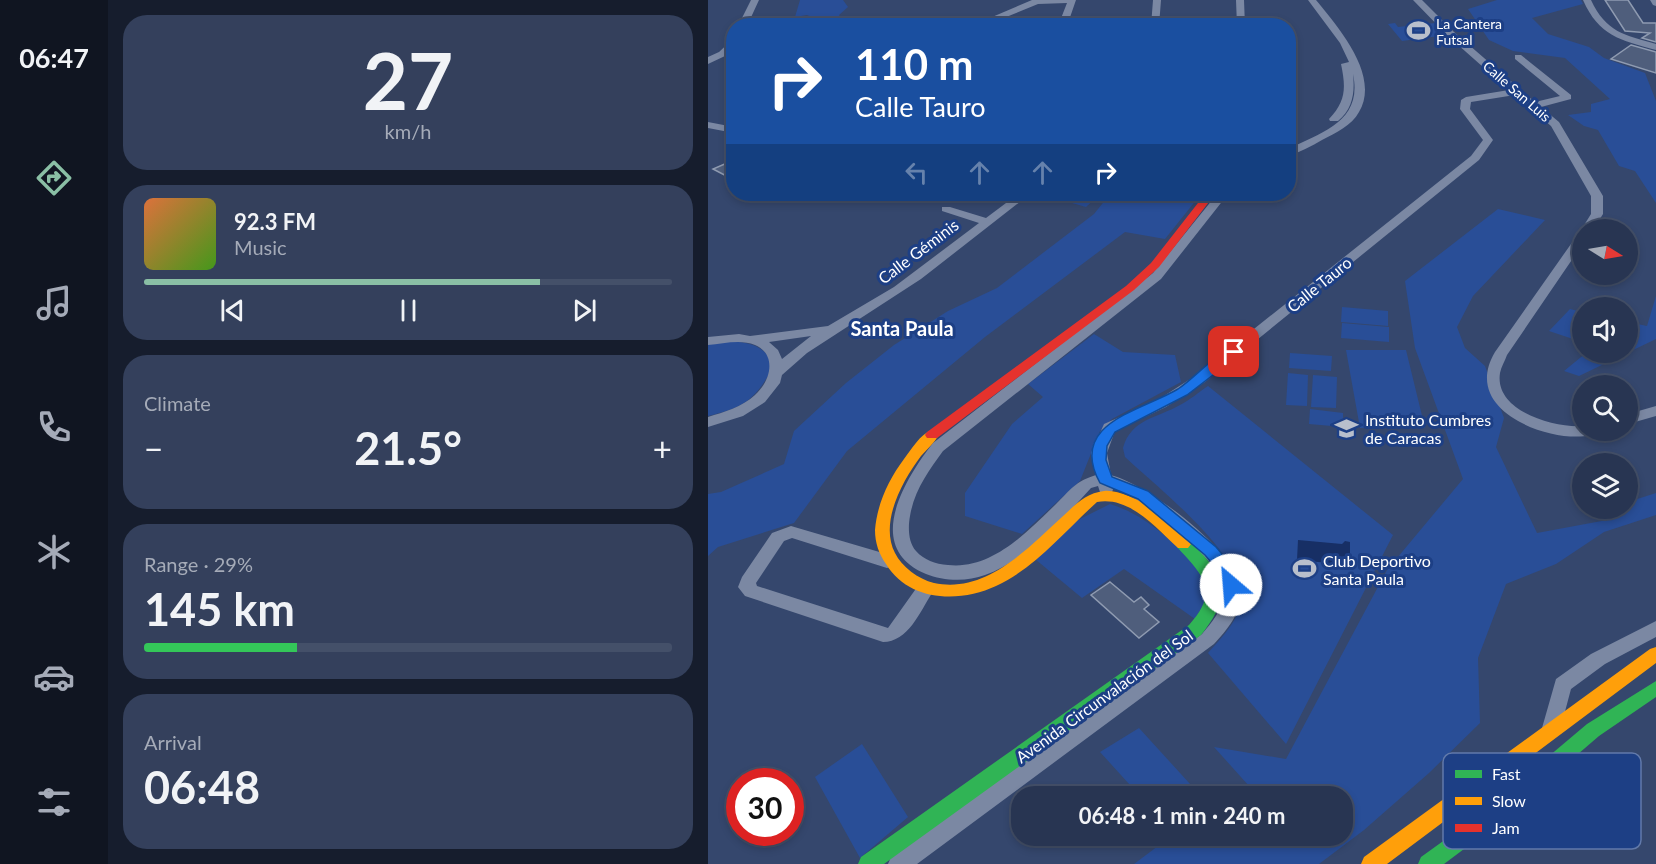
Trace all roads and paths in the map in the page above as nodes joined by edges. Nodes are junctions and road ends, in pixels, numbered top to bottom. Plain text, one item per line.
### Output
1 (755, 0) edge
2 (1038, 0) edge
3 (1057, 0) edge
4 (1072, 0) edge
5 (1157, 0) edge
6 (1240, 0) edge
7 (1302, 0) edge
8 (1312, 0) edge
9 (1417, 0) edge
10 (1587, 0) edge
11 (746, 18) edge
12 (994, 18) edge
13 (1054, 18) edge
14 (1065, 18) edge
15 (1156, 18) edge
16 (1241, 18) edge
17 (1332, 33) junction
18 (1656, 47) edge
19 (726, 50) edge
20 (1518, 57) dead end
21 (708, 61) edge
22 (1519, 91) junction
23 (1535, 105) junction
24 (708, 120) edge
25 (726, 123) edge
26 (708, 125) edge
27 (726, 128) edge
28 (1296, 140) edge
29 (1296, 149) edge
30 (1015, 201) edge
31 (1205, 201) edge
32 (1217, 201) edge
33 (946, 209) dead end
34 (1592, 219) edge
35 (987, 222) junction
36 (1572, 251) edge
37 (828, 330) junction
38 (750, 340) junction
39 (708, 341) edge
40 (779, 371) junction
41 (1656, 411) edge
42 (1638, 416) edge
43 (708, 422) edge
44 (1572, 430) edge
45 (1106, 487) junction
46 (887, 561) junction
47 (926, 588) junction
48 (1656, 628) edge
49 (1656, 654) edge
50 (1656, 688) edge
51 (1552, 728) junction
52 (1519, 753) edge
53 (1566, 753) edge
54 (1443, 810) edge
55 (1448, 849) edge
56 (868, 864) edge
57 (899, 864) edge
58 (1371, 864) edge
59 (1428, 864) edge

1 - 11 street
2 - 3 street
2 - 12 street
3 - 4 street
3 - 13 street
4 - 14 street
5 - 15 street
6 - 16 street
7 - 17 street
8 - 17 street
9 - 22 street, Calle San Luis
10 - 18 street
17 - 28 street
17 - 29 street
19 - 21 street
20 - 23 street
22 - 23 street, Calle San Luis
22 - 45 street, Calle Tauro
23 - 34 street, Calle San Luis
24 - 25 street
26 - 27 street
30 - 35 street, Calle Géminis
31 - 46 street
32 - 45 street
33 - 35 street
35 - 37 street, Calle Géminis
36 - 44 street
37 - 38 street, Calle Géminis
37 - 40 street, Calle Géminis
38 - 39 street, Calle Géminis
38 - 40 street
40 - 43 street, Calle Géminis
41 - 42 street
45 - 47 street
45 - 56 street, Avenida Circunvalación del Sol
45 - 57 street, Avenida Circunvalación del Sol
46 - 47 street
46 - 47 street
48 - 51 street
49 - 51 street
50 - 53 street
51 - 52 street
54 - 58 street
55 - 59 street

